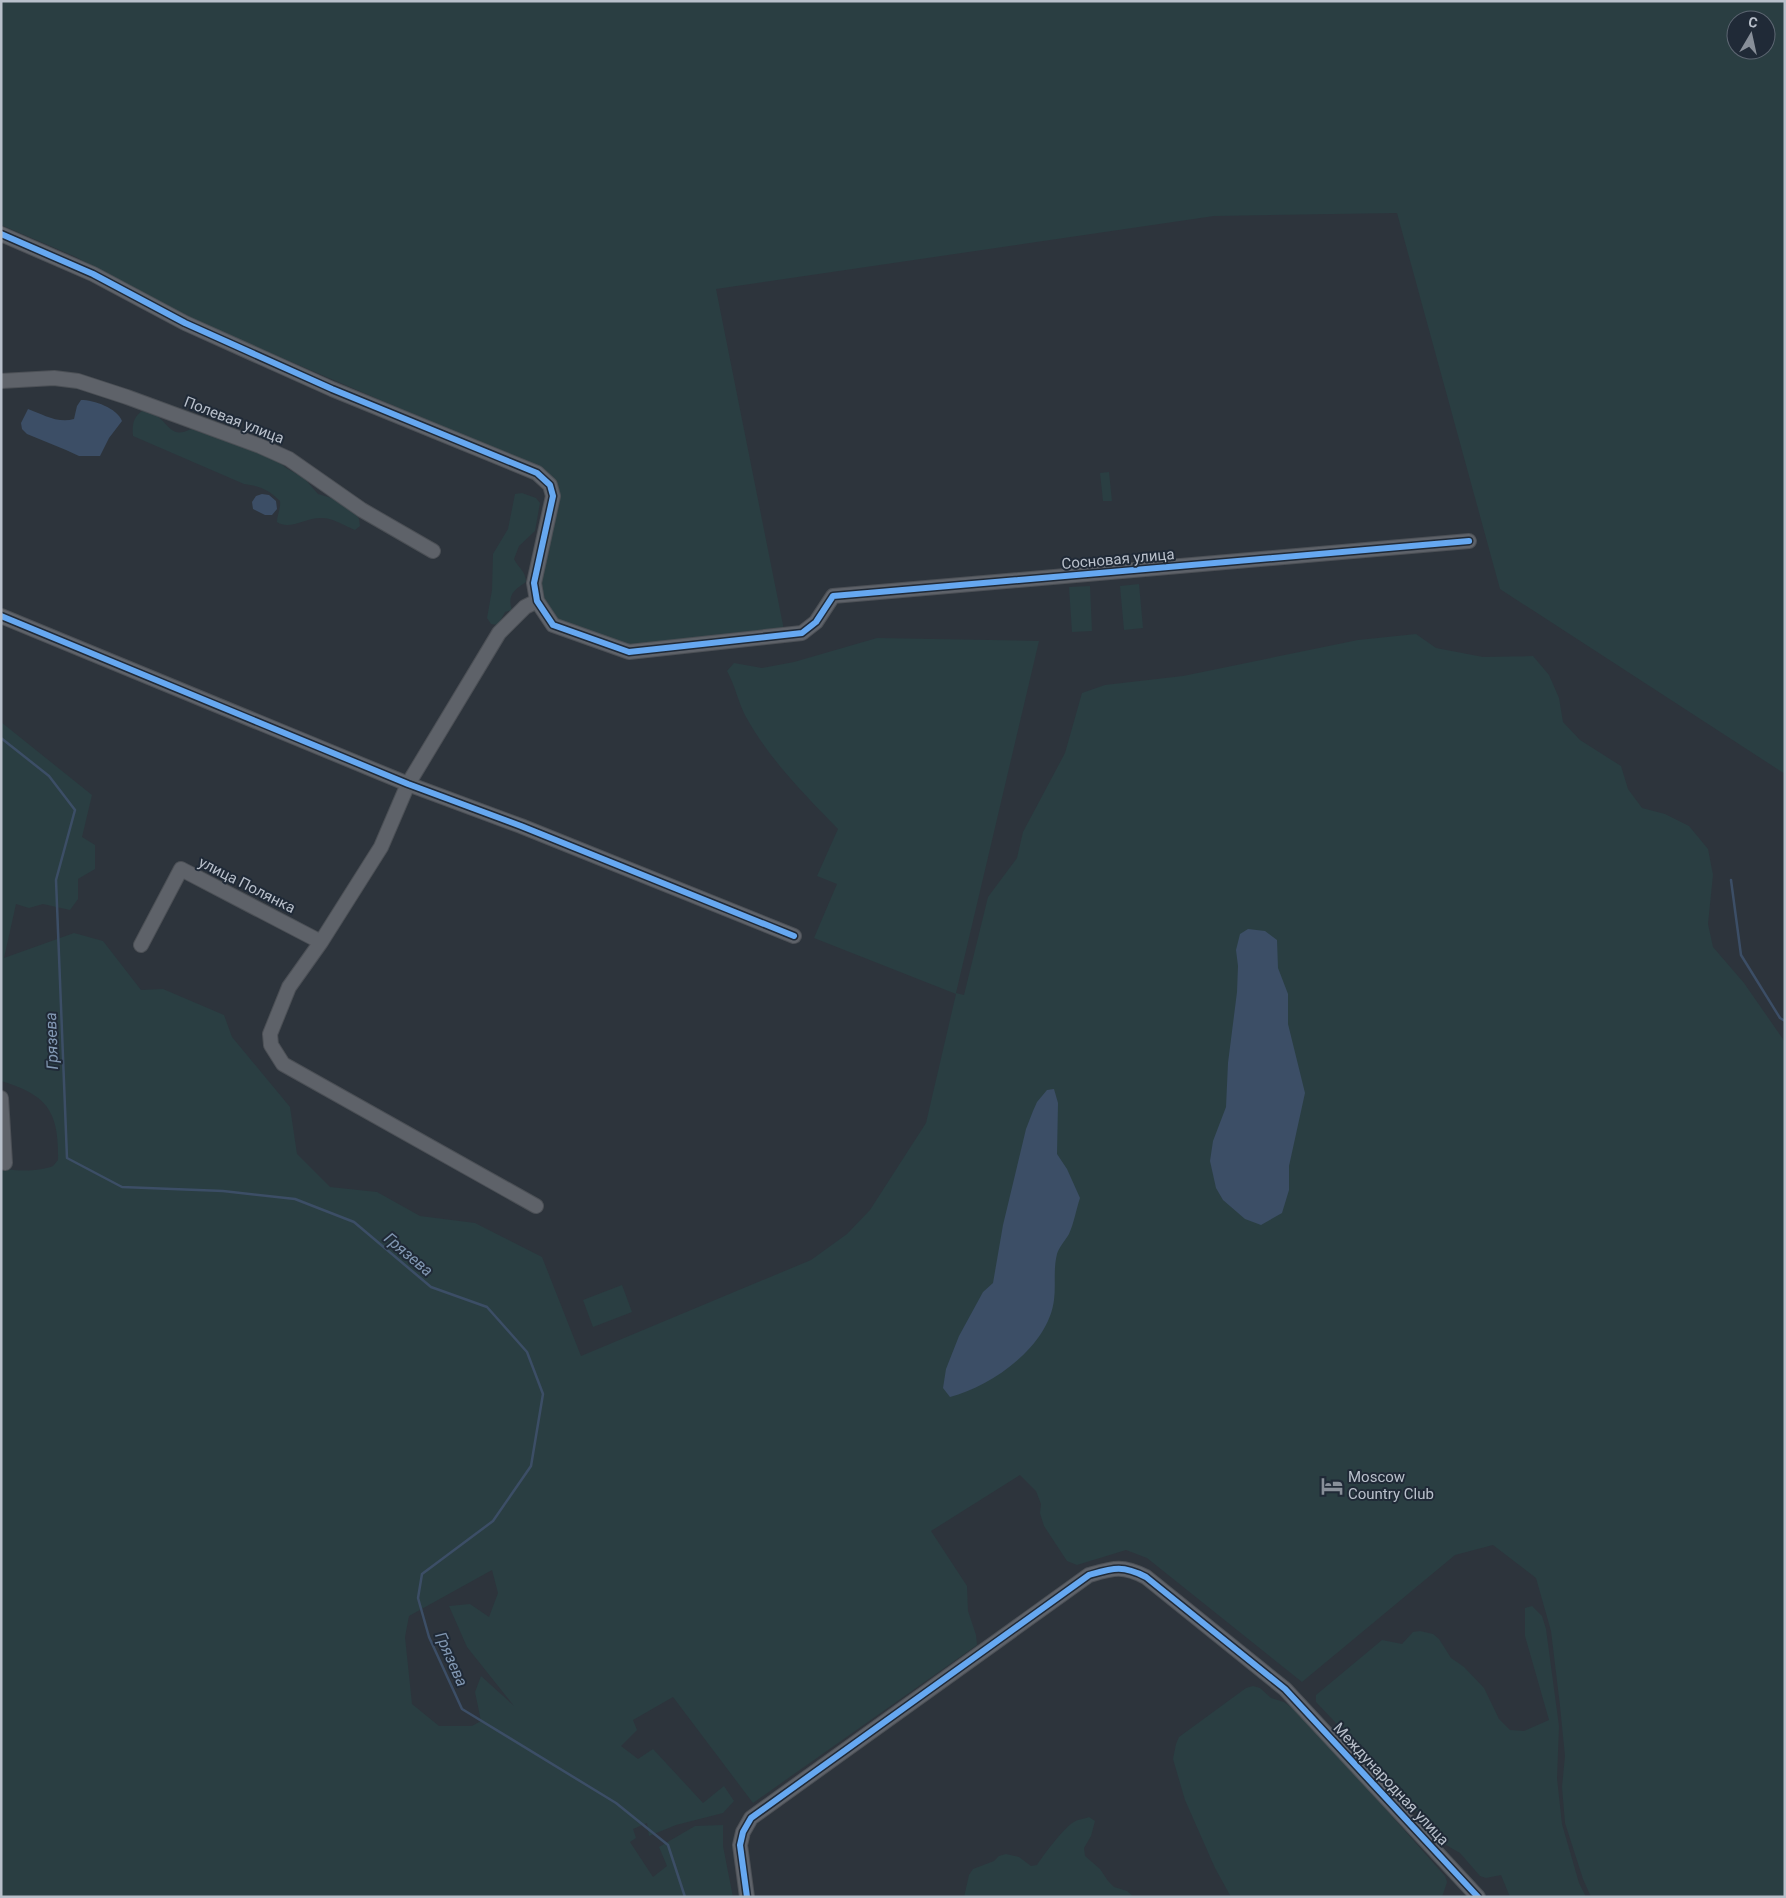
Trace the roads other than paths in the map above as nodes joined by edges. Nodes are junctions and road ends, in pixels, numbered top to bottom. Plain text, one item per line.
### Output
1 (1, 234) edge
2 (1, 381) edge
3 (1469, 541) dead end
4 (434, 551) dead end
5 (537, 600) junction
6 (1, 616) edge
7 (408, 784) junction
8 (794, 936) dead end
9 (321, 942) junction
10 (140, 945) dead end
11 (1, 1098) edge
12 (5, 1163) dead end
13 (536, 1206) dead end
14 (747, 1897) edge
15 (1478, 1897) edge

1 - 5 street
2 - 4 street, Полевая улица
3 - 5 street, Сосновая улица
5 - 7 street
6 - 7 street
7 - 8 street
7 - 9 street
9 - 10 street, улица Полянка
9 - 13 street
11 - 12 street
14 - 15 street, Международная улица

